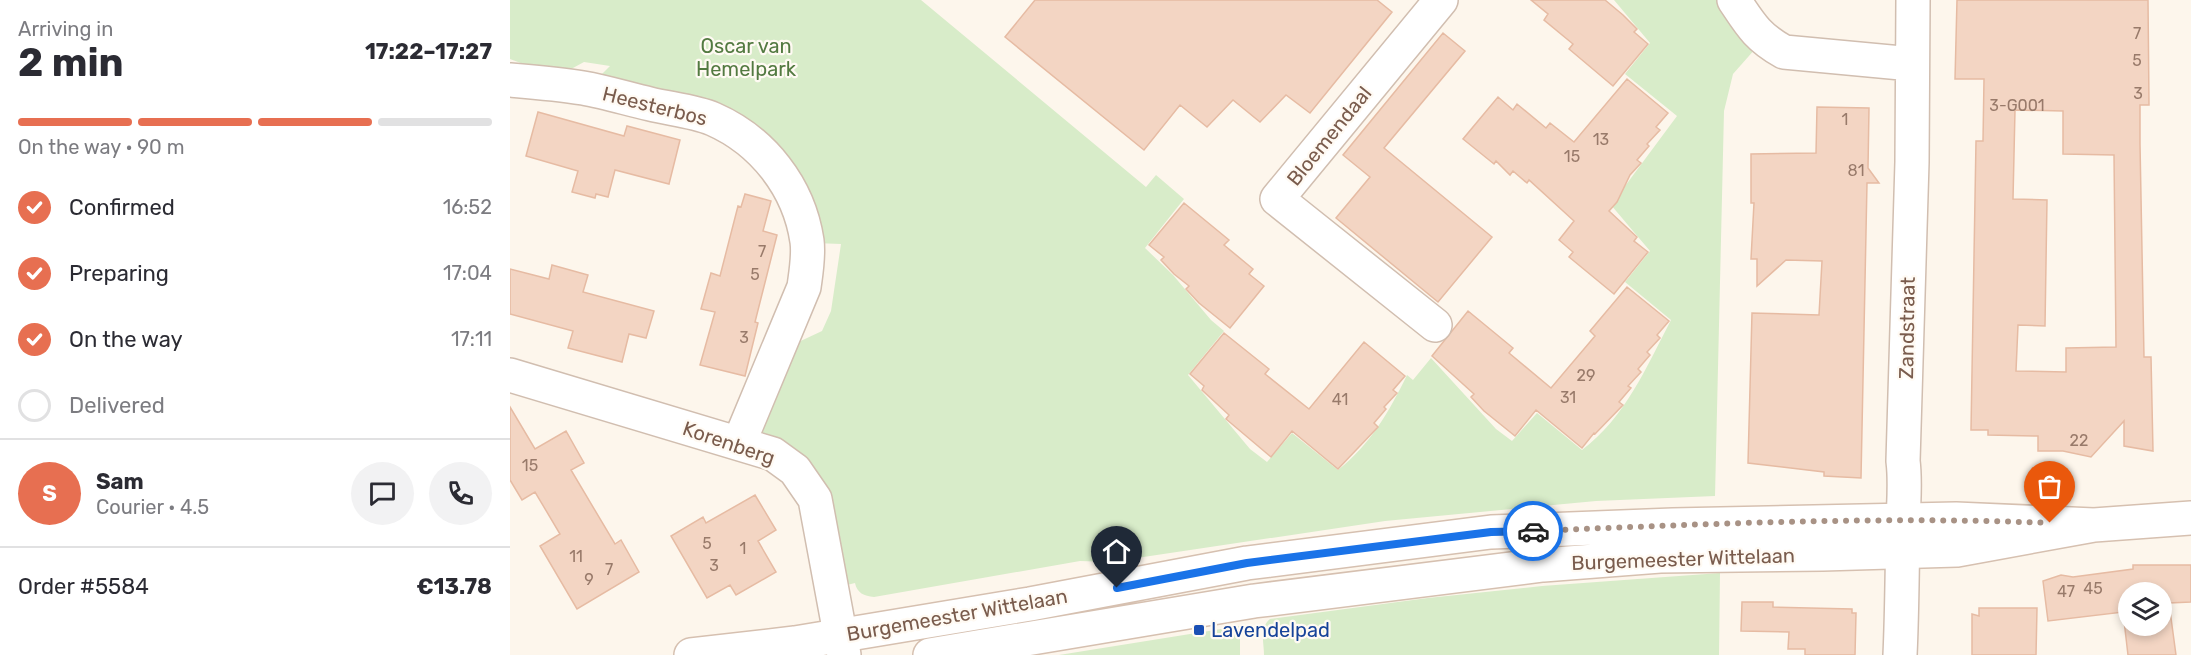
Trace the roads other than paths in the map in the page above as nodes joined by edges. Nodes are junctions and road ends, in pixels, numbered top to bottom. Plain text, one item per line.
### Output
1 (1441, 0) edge
2 (1734, 0) edge
3 (1913, 0) edge
4 (1912, 64) junction
5 (510, 80) edge
6 (1435, 326) dead end
7 (510, 375) edge
8 (739, 443) junction
9 (2191, 518) edge
10 (1902, 536) junction
11 (843, 645) edge
12 (691, 655) edge
13 (930, 655) edge
14 (1900, 655) edge

1 - 6 street, Bloemendaal
2 - 4 street
3 - 4 street, Zandstraat
4 - 10 street, Zandstraat
5 - 8 street, Heesterbos
7 - 8 street, Korenberg
8 - 11 street, Korenberg
9 - 10 street
10 - 11 street, Burgemeester Wittelaan
10 - 13 street, Burgemeester Wittelaan
10 - 14 street, Zandstraat
11 - 12 street, Burgemeester Wittelaan

